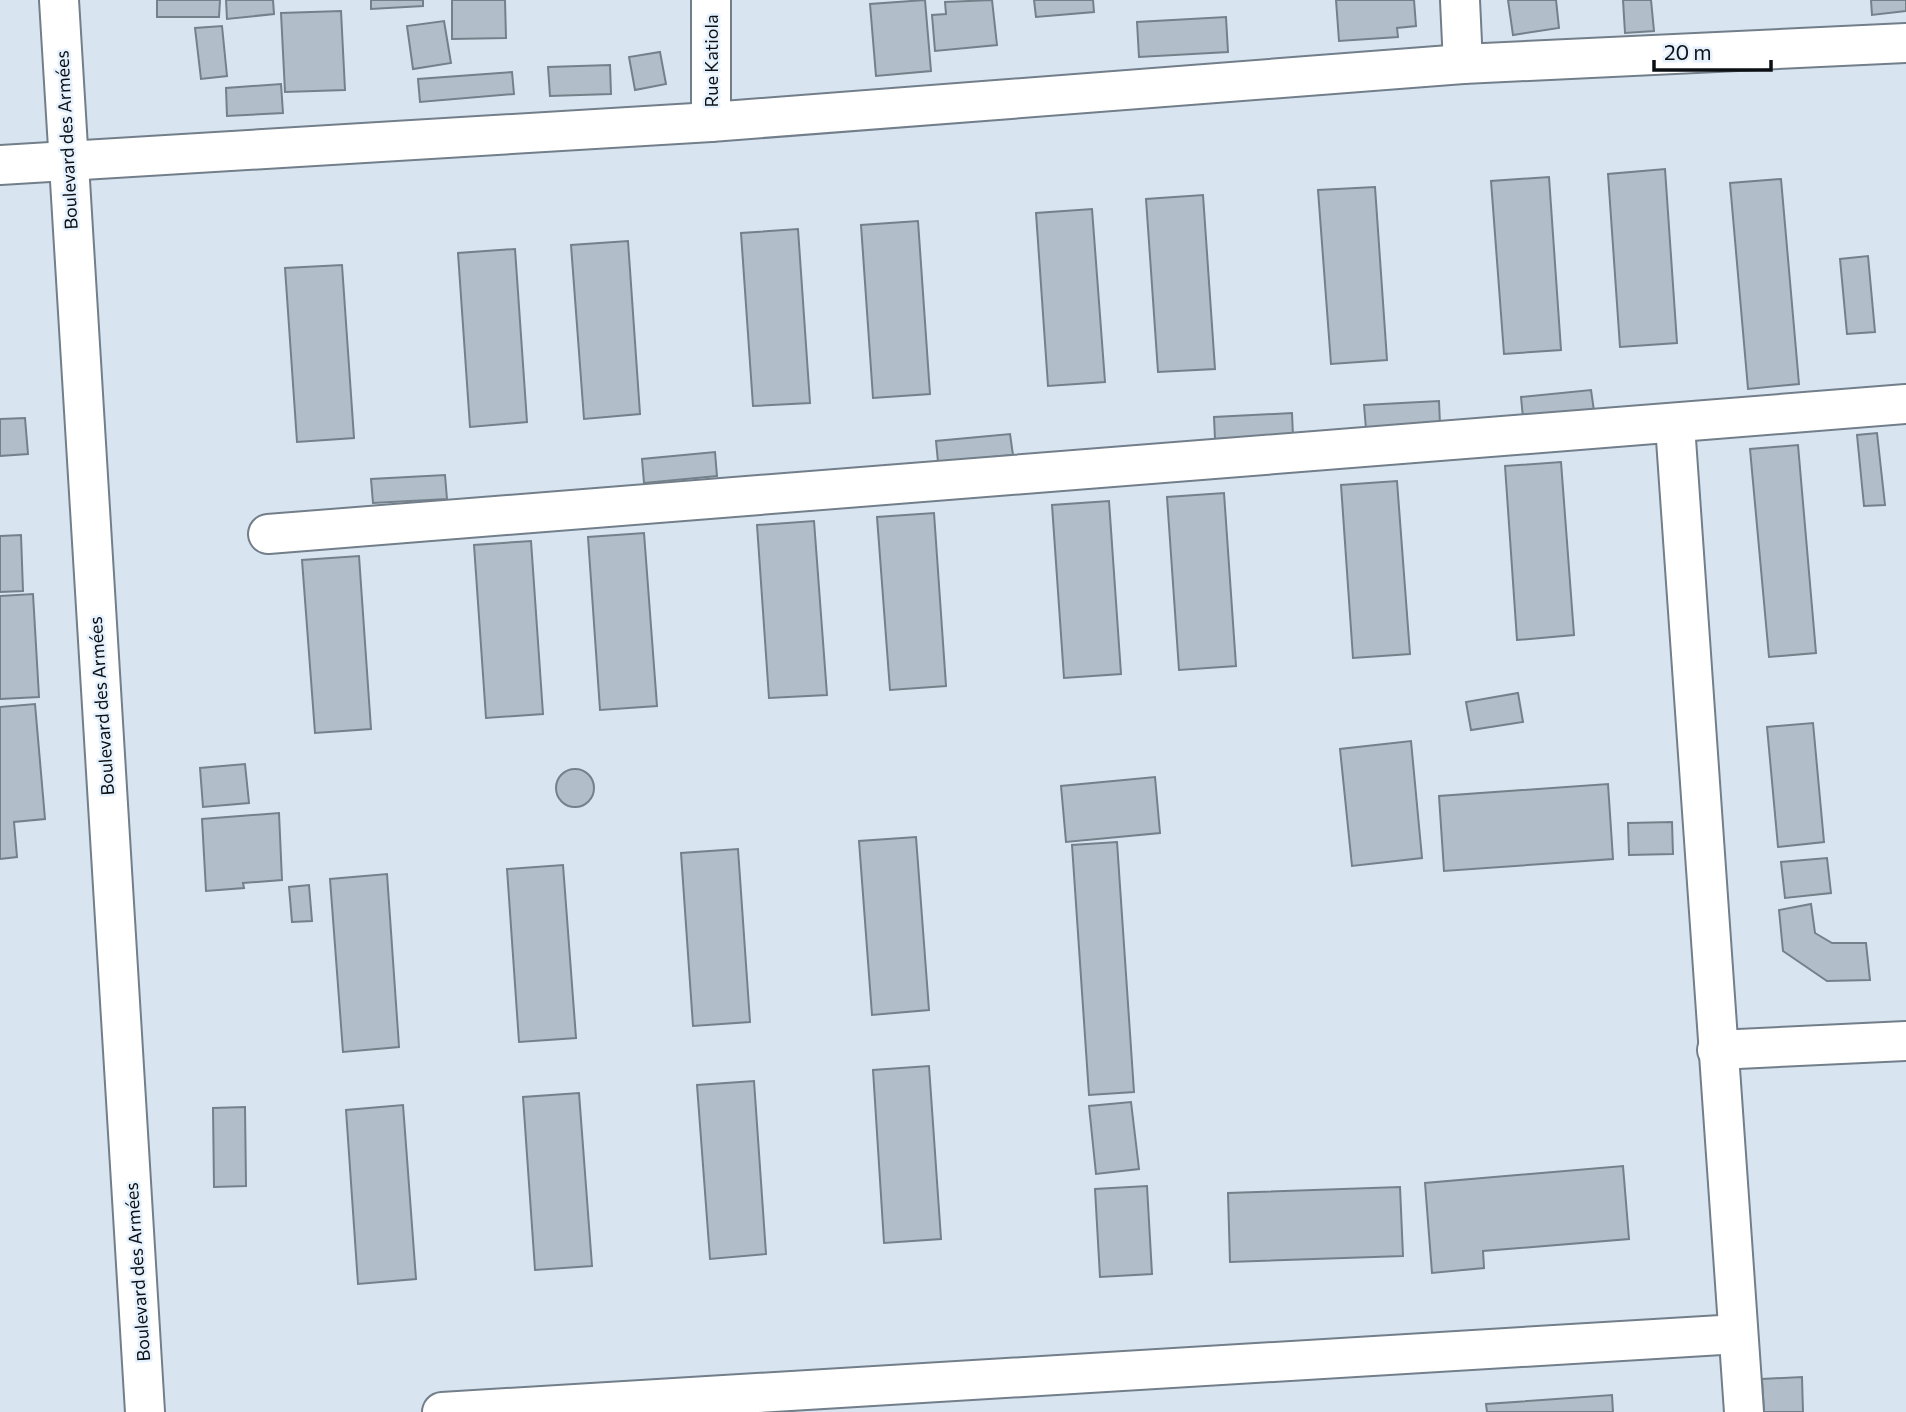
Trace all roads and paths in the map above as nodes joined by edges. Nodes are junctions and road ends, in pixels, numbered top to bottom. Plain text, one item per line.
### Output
1 (58, 0) edge
2 (711, 0) edge
3 (1460, 0) edge
4 (1906, 43) edge
5 (1463, 64) junction
6 (711, 122) junction
7 (66, 161) junction
8 (0, 165) edge
9 (1906, 404) edge
10 (1675, 425) junction
11 (268, 534) dead end
12 (1906, 1041) edge
13 (1717, 1050) junction
14 (1738, 1334) junction
15 (145, 1412) edge
16 (442, 1412) edge
17 (1744, 1412) edge

1 - 7 street, Boulevard des Armées
2 - 6 street, Rue Katiola
3 - 5 street
4 - 5 street
5 - 6 street
6 - 7 street
7 - 8 street
7 - 15 street, Boulevard des Armées
9 - 10 street
10 - 11 street
10 - 13 street
12 - 13 street
13 - 14 street
14 - 16 street
14 - 17 street

